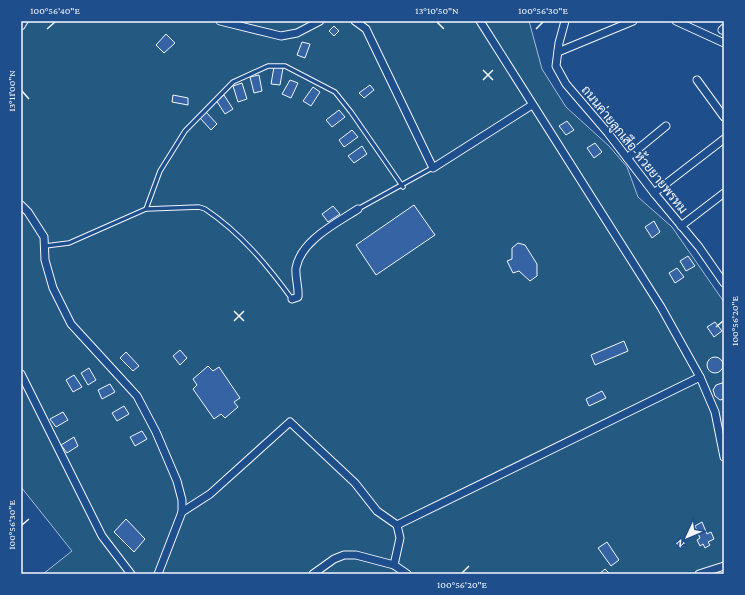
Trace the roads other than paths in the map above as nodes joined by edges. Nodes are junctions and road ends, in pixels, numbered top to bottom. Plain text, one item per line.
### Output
1 (24, 21) edge
2 (220, 21) edge
3 (320, 21) edge
4 (355, 21) edge
5 (480, 21) edge
6 (565, 21) edge
7 (633, 21) edge
8 (676, 21) edge
9 (21, 26) edge
10 (724, 43) edge
11 (558, 52) junction
12 (697, 80) dead end
13 (532, 105) junction
14 (724, 116) edge
15 (666, 126) dead end
16 (724, 139) edge
17 (627, 158) junction
18 (433, 168) junction
19 (403, 186) junction
20 (654, 193) junction
21 (724, 193) edge
22 (21, 205) edge
23 (146, 209) junction
24 (358, 209) joint
25 (681, 226) junction
26 (45, 246) junction
27 (724, 283) edge
28 (292, 299) joint
29 (21, 374) edge
30 (700, 377) junction
31 (724, 457) edge
32 (182, 512) junction
33 (397, 525) junction
34 (394, 565) junction
35 (724, 566) edge
36 (130, 574) edge
37 (158, 574) edge
38 (313, 574) edge
39 (407, 574) edge
40 (699, 574) edge

1 - 9 street
2 - 3 street
4 - 18 street
5 - 13 street
6 - 11 street, ถนนค่ายลูกเสึอ-ห้วยยายพรหม
7 - 11 street
8 - 10 street
11 - 17 street, ถนนค่ายลูกเสึอ-ห้วยยายพรหม
12 - 14 street
13 - 18 street
13 - 30 street
15 - 17 street
16 - 20 street
17 - 20 street, ถนนค่ายลูกเสึอ-ห้วยยายพรหม
18 - 19 lane
19 - 23 lane
19 - 24 lane
20 - 25 street, ถนนค่ายลูกเสึอ-ห้วยยายพรหม
21 - 25 street
22 - 26 street
23 - 26 lane
23 - 28 lane
24 - 28 street
25 - 27 street, ถนนค่ายลูกเสึอ-ห้วยยายพรหม
26 - 32 street
29 - 36 street
30 - 31 street
30 - 33 street
32 - 33 street
32 - 37 street
33 - 34 street
34 - 38 street
34 - 39 street
35 - 40 street

